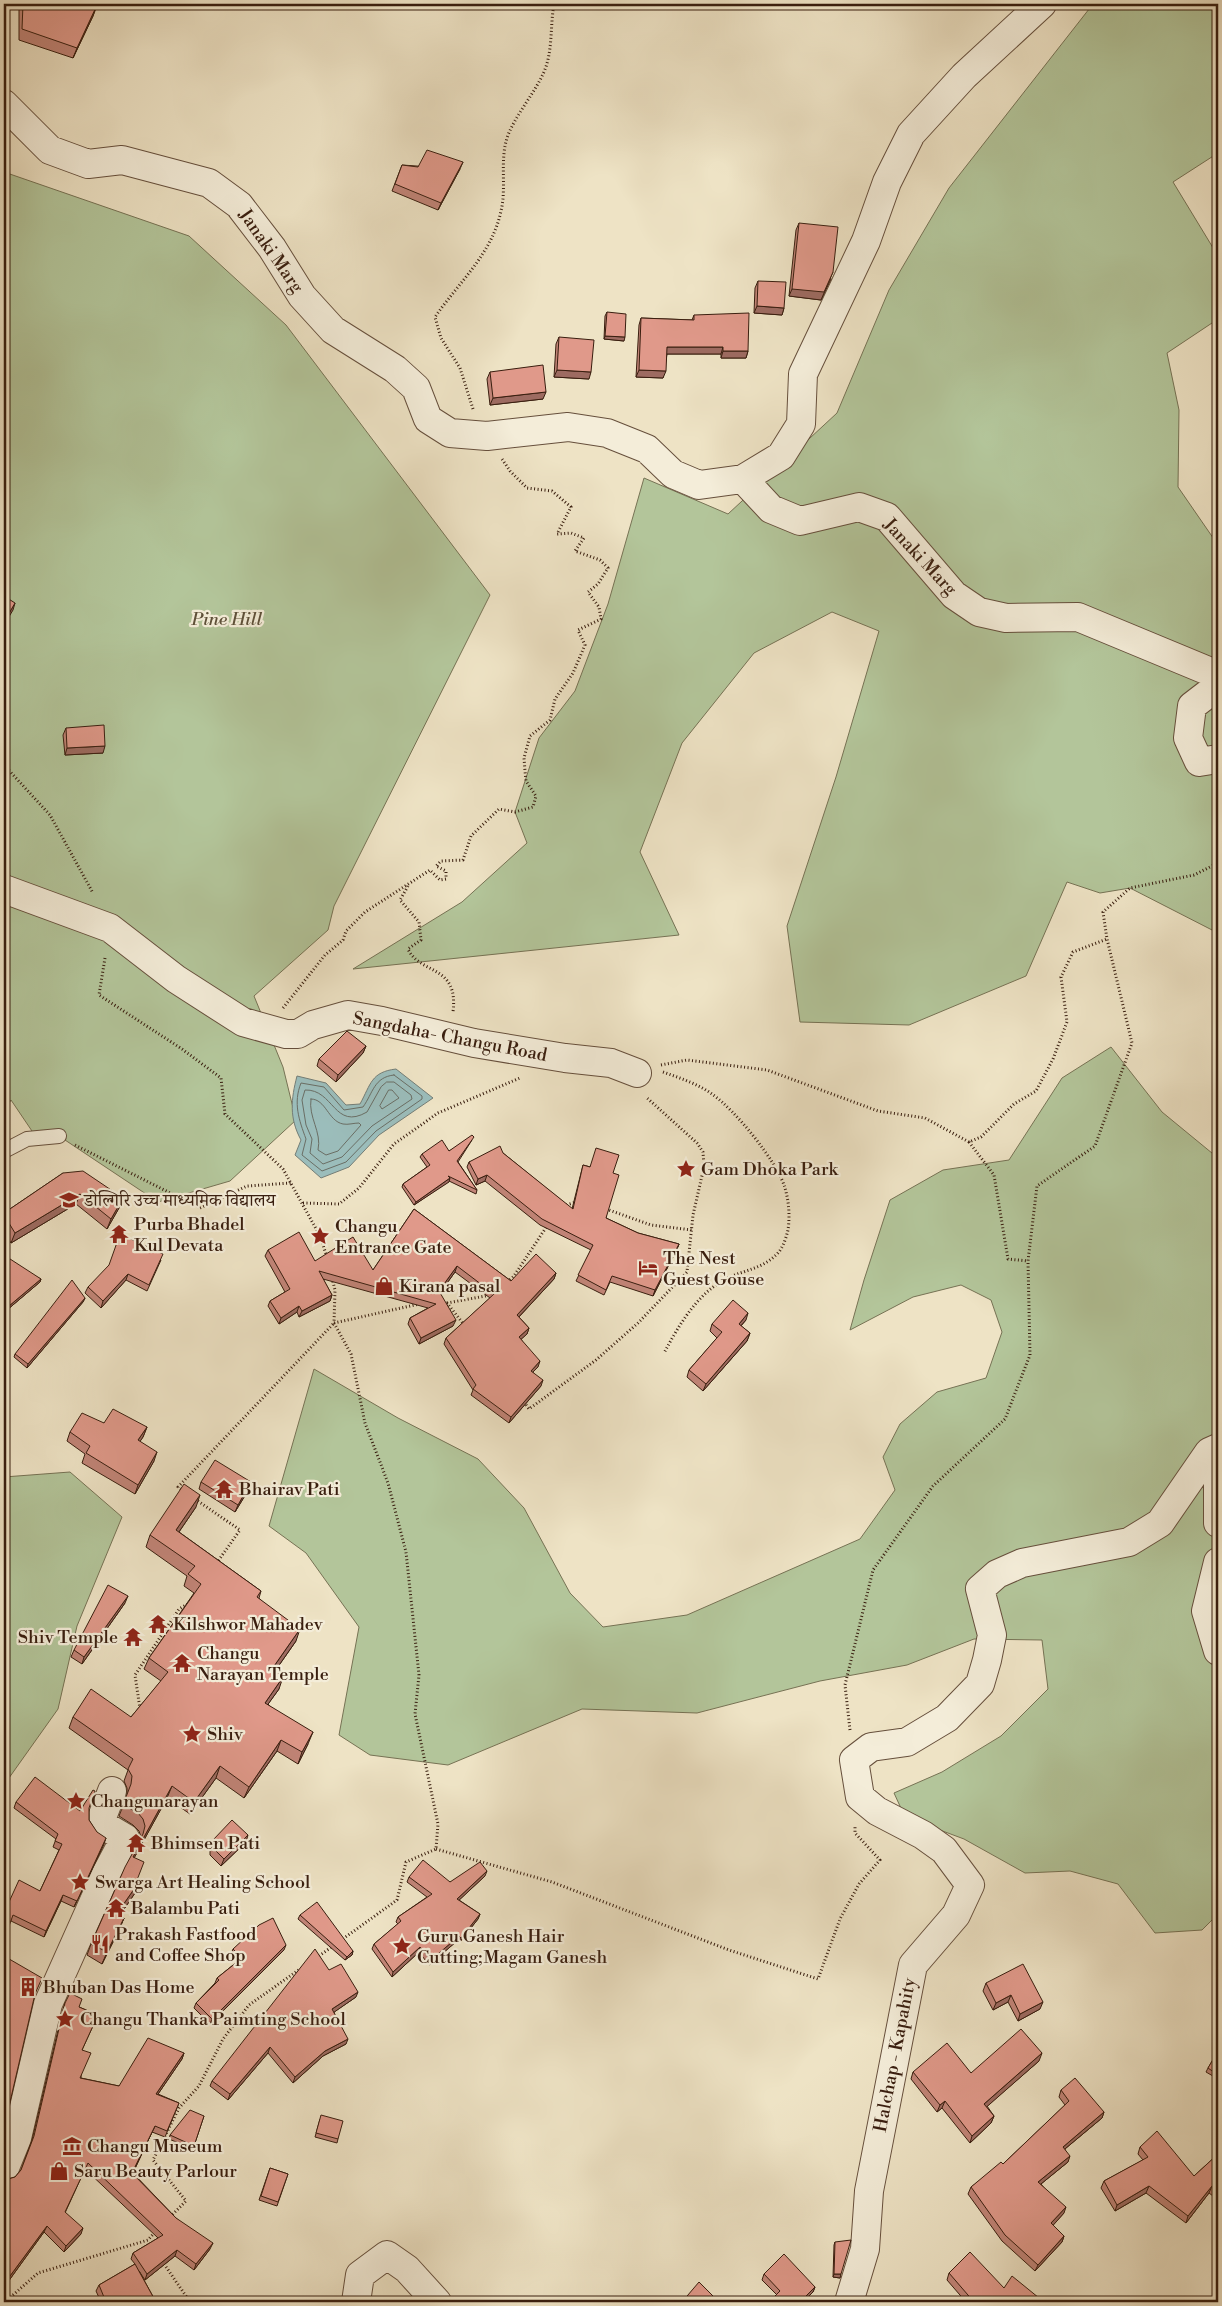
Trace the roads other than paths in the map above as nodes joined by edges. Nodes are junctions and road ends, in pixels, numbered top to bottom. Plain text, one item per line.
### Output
1 (1042, 4) edge
2 (4, 104) edge
3 (744, 479) junction
4 (1218, 675) edge
5 (1218, 686) edge
6 (1218, 759) edge
7 (4, 889) edge
8 (644, 1070) road end
9 (59, 1136) road end
10 (4, 1151) edge
11 (1218, 1448) edge
12 (1218, 1460) edge
13 (1218, 1523) edge
14 (1218, 1562) edge
15 (1218, 1651) edge
16 (112, 1791) dead end
17 (4, 2170) edge
18 (356, 2302) edge
19 (437, 2302) edge
20 (850, 2302) edge

1 - 3 street
2 - 3 street, Janaki Marg
3 - 4 street, Janaki Marg
5 - 6 street
7 - 8 street, Sangdaha- Changu Road
9 - 10 lane
11 - 20 street, Halchap - Kapahity
12 - 13 street
14 - 15 street
16 - 17 street
18 - 19 street

